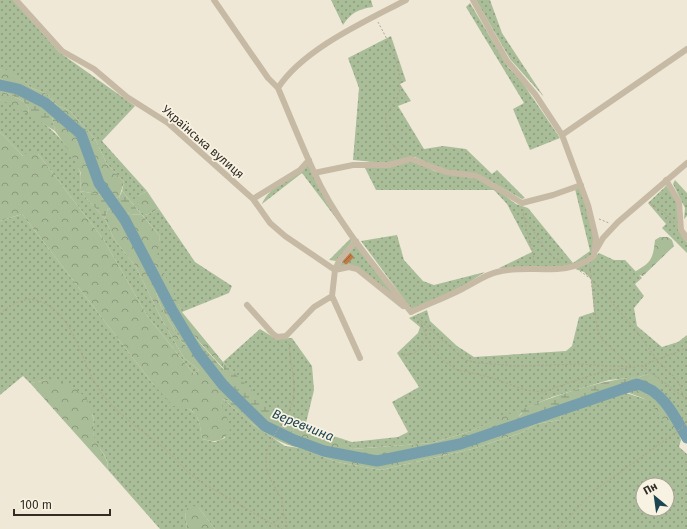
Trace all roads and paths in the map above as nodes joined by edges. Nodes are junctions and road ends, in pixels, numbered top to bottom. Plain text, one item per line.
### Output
1 (16, 0) edge
2 (214, 0) edge
3 (406, 0) edge
4 (473, 0) edge
5 (376, 16) junction
6 (687, 49) edge
7 (278, 88) junction
8 (562, 136) junction
9 (309, 160) junction
10 (406, 160) junction
11 (687, 163) edge
12 (314, 173) junction
13 (666, 180) junction
14 (581, 185) junction
15 (253, 199) junction
16 (643, 201) junction
17 (522, 203) junction
18 (523, 215) junction
19 (598, 219) dead end
20 (618, 222) junction
21 (681, 230) junction
22 (687, 238) edge
23 (356, 241) junction
24 (595, 254) junction
25 (572, 268) junction
26 (535, 269) junction
27 (335, 270) junction
28 (591, 279) junction
29 (332, 296) junction
30 (247, 305) dead end
31 (411, 312) junction
32 (0, 314) edge
33 (420, 320) junction
34 (289, 334) junction
35 (426, 338) junction
36 (687, 348) edge
37 (403, 355) dead end
38 (360, 358) dead end
39 (657, 360) junction
40 (641, 366) junction
41 (633, 367) junction
42 (683, 396) junction
43 (687, 401) edge
44 (687, 422) edge
45 (686, 425) edge
46 (284, 515) junction
47 (272, 524) junction
48 (282, 529) edge
49 (288, 529) edge
50 (558, 529) edge

1 - 15 street, Українська вулиця
2 - 7 street
3 - 5 street
4 - 8 street
5 - 7 street
5 - 10 path
6 - 8 street
7 - 9 street
8 - 14 street
9 - 12 street
9 - 15 street
10 - 12 street
10 - 17 street
11 - 13 street
12 - 23 street
13 - 16 street
13 - 21 street
14 - 17 street
14 - 24 street
15 - 27 street, Українська вулиця
16 - 20 street
16 - 21 path
17 - 18 path
18 - 25 path
18 - 26 path
19 - 20 path
20 - 24 street
21 - 22 street
23 - 27 street
23 - 31 street
24 - 25 street
24 - 28 path
25 - 26 street
25 - 28 path
26 - 31 street
27 - 29 street
27 - 31 street
28 - 39 path
28 - 41 path
29 - 34 street
29 - 38 street
30 - 34 street
31 - 33 path
32 - 47 path
33 - 35 path
33 - 41 path
34 - 46 path
35 - 37 path
35 - 41 path
36 - 39 path
39 - 40 path
39 - 42 path
40 - 41 path
40 - 42 path
42 - 43 path
44 - 45 path
45 - 50 path
46 - 47 path
46 - 49 path
47 - 48 path

